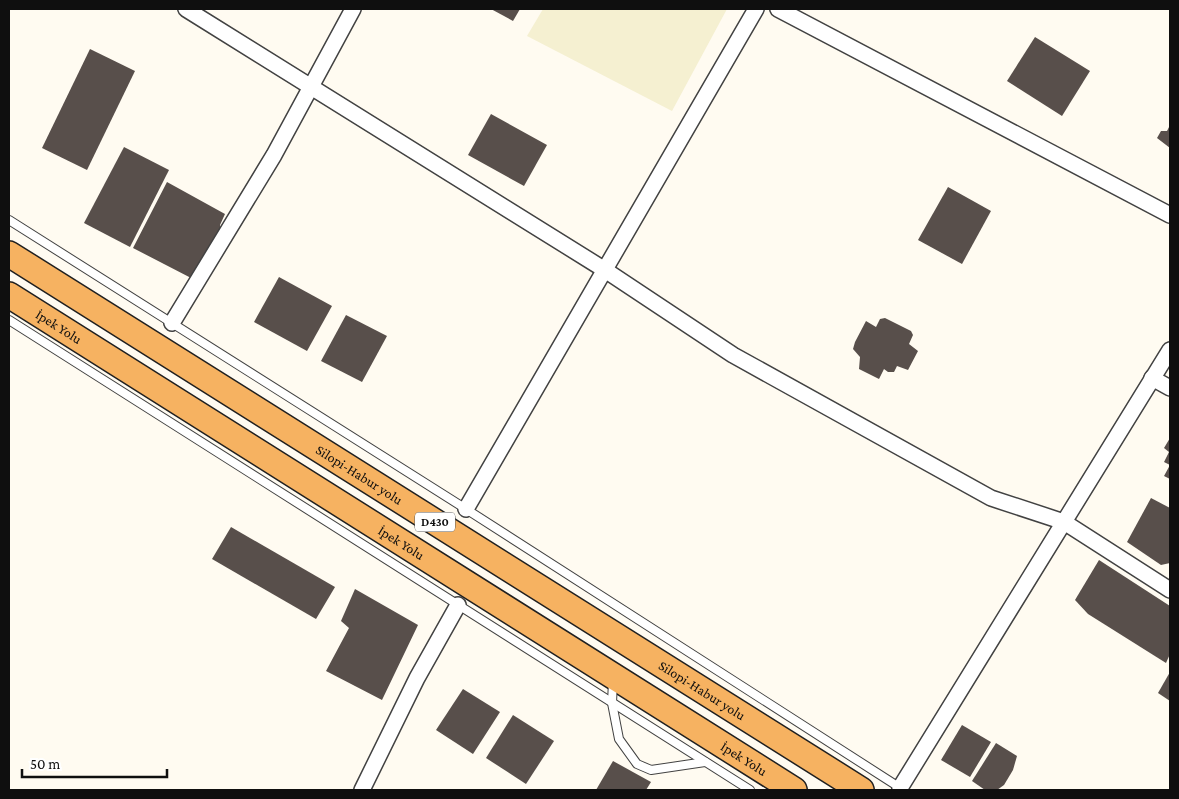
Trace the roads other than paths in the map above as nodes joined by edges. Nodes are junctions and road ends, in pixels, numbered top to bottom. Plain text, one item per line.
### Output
1 (186, 9) edge
2 (353, 9) edge
3 (756, 9) edge
4 (778, 9) edge
5 (311, 86) junction
6 (1170, 215) edge
7 (9, 220) edge
8 (9, 254) edge
9 (605, 270) junction
10 (9, 295) edge
11 (9, 320) edge
12 (172, 323) junction
13 (1170, 350) edge
14 (1152, 378) junction
15 (1170, 388) edge
16 (466, 509) junction
17 (1064, 522) junction
18 (1170, 590) edge
19 (458, 605) junction
20 (613, 676) junction
21 (612, 703) junction
22 (705, 762) junction
23 (902, 789) edge
24 (362, 790) edge
25 (750, 790) edge
26 (794, 790) edge
27 (861, 790) edge

1 - 5 street
2 - 5 street
3 - 9 street
4 - 6 street
5 - 9 street
5 - 12 street
7 - 12 lane
8 - 27 highway, Silopi-Habur yolu / D430
9 - 16 street
9 - 17 street
10 - 20 highway, İpek Yolu / D430
11 - 19 lane
12 - 16 lane
13 - 14 street
14 - 15 street
14 - 17 street
16 - 23 lane
17 - 18 street
17 - 23 street
19 - 21 lane
19 - 24 street
20 - 21 lane
20 - 26 highway, İpek Yolu / D430
21 - 22 lane
21 - 22 lane
22 - 25 lane

